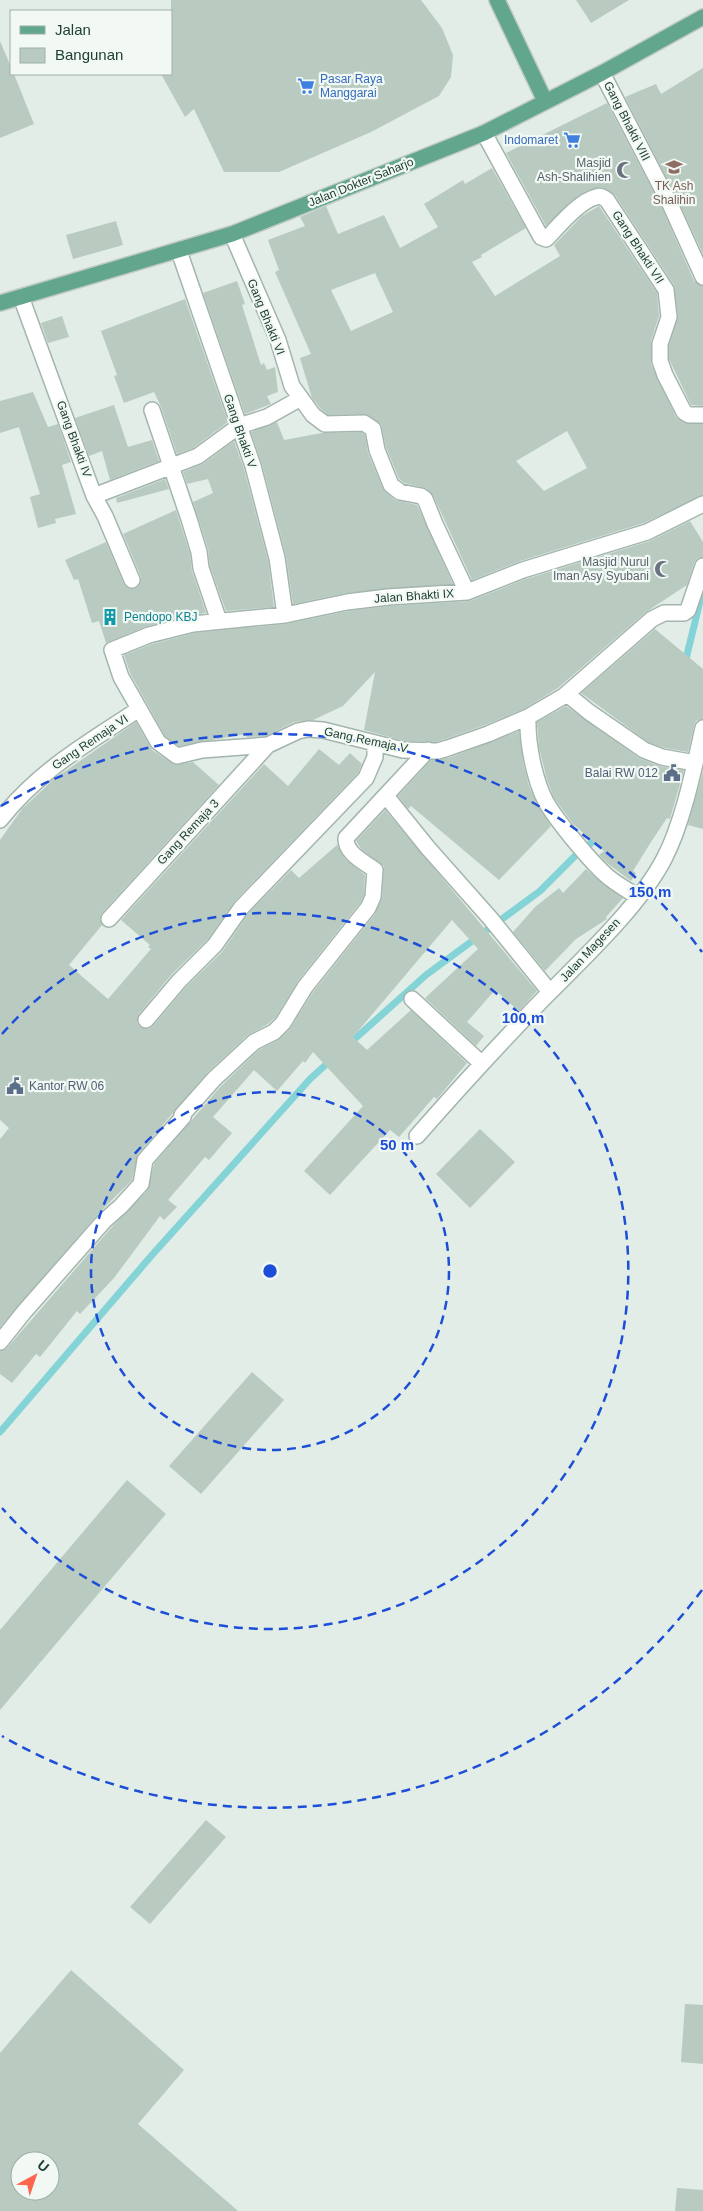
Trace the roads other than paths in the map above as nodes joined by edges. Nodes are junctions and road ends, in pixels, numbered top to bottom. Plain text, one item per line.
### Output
1 (498, 0) edge
2 (703, 17) edge
3 (602, 73) junction
4 (545, 101) junction
5 (484, 132) junction
6 (232, 234) junction
7 (179, 251) junction
8 (703, 277) edge
9 (22, 296) junction
10 (0, 303) edge
11 (301, 398) junction
12 (152, 410) dead end
13 (703, 415) edge
14 (239, 426) junction
15 (172, 468) junction
16 (94, 496) junction
17 (703, 504) edge
18 (703, 566) edge
19 (132, 580) dead end
20 (467, 592) junction
21 (284, 616) junction
22 (219, 621) junction
23 (114, 648) joint
24 (568, 694) junction
25 (139, 708) junction
26 (528, 717) junction
27 (703, 728) edge
28 (375, 743) junction
29 (268, 745) junction
30 (428, 750) junction
31 (695, 763) junction
32 (386, 796) junction
33 (0, 820) edge
34 (638, 897) junction
35 (109, 919) dead end
36 (550, 992) junction
37 (412, 999) dead end
38 (146, 1020) dead end
39 (481, 1063) junction
40 (418, 1136) dead end
41 (2, 1336) edge

1 - 4 main road
2 - 3 main road, Jalan Dokter Saharjo
3 - 4 main road, Jalan Dokter Saharjo
3 - 8 street, Gang Bhakti VIII
4 - 5 main road, Jalan Dokter Saharjo
5 - 6 main road, Jalan Dokter Saharjo
5 - 13 street, Gang Bhakti VII
6 - 7 main road, Jalan Dokter Saharjo
6 - 11 street, Gang Bhakti VI
7 - 9 main road, Jalan Dokter Saharjo
7 - 14 street, Gang Bhakti V
9 - 10 main road, Jalan Dokter Saharjo
9 - 16 street, Gang Bhakti IV
11 - 14 street
11 - 20 street, Gang Bhakti VI
12 - 15 street
14 - 15 street
14 - 21 street, Gang Bhakti V
15 - 16 street
15 - 22 street
16 - 19 street, Gang Bhakti IV
17 - 20 street, Jalan Bhakti IX
18 - 24 street, Gang Remaja V
20 - 21 street, Jalan Bhakti IX
21 - 22 street, Jalan Bhakti IX
22 - 23 street, Jalan Bhakti IX
23 - 25 street, Gang Remaja V
24 - 26 street, Gang Remaja V
24 - 31 street
25 - 29 street, Gang Remaja V
25 - 33 street, Gang Remaja VI
26 - 30 street, Gang Remaja V
26 - 34 street
27 - 31 street, Jalan Magesen
28 - 29 street, Gang Remaja V
28 - 30 street, Gang Remaja V
28 - 38 street
29 - 35 street, Gang Remaja 3
30 - 32 street
31 - 34 street, Jalan Magesen
32 - 36 street
32 - 41 street
34 - 36 street, Jalan Magesen
36 - 39 street, Jalan Magesen
37 - 39 street
39 - 40 street, Jalan Magesen

